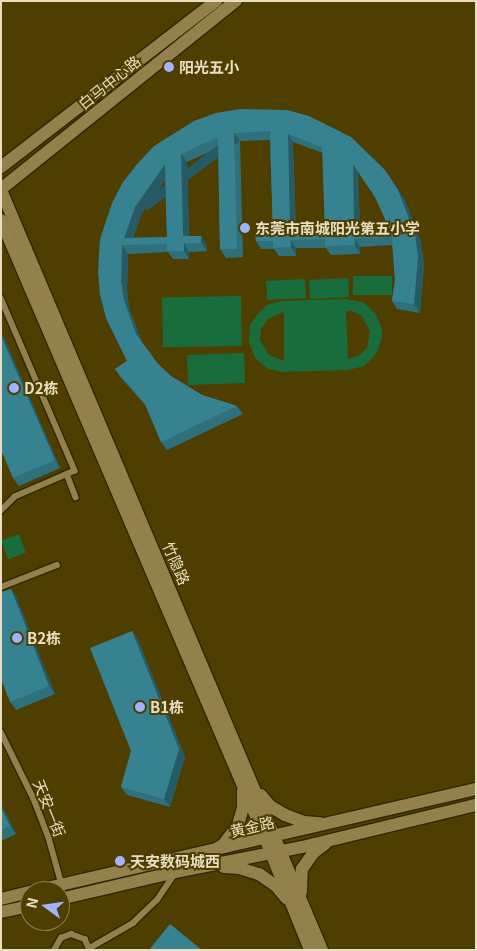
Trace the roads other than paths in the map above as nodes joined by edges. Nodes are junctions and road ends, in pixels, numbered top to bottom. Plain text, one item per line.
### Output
1 (216, 1) edge
2 (236, 1) edge
3 (1, 167) edge
4 (1, 189) edge
5 (1, 220) edge
6 (1, 298) edge
7 (68, 474) junction
8 (76, 497) dead end
9 (1, 511) edge
10 (57, 565) dead end
11 (1, 588) edge
12 (1, 732) edge
13 (249, 786) junction
14 (476, 789) edge
15 (476, 805) edge
16 (330, 824) junction
17 (271, 838) junction
18 (332, 840) junction
19 (212, 851) junction
20 (277, 852) junction
21 (212, 866) junction
22 (176, 872) junction
23 (61, 881) edge
24 (70, 882) edge
25 (20, 894) edge
26 (70, 896) edge
27 (1, 899) edge
28 (297, 902) junction
29 (20, 908) edge
30 (1, 912) edge
31 (90, 949) edge
32 (54, 950) edge
33 (310, 950) edge
34 (322, 950) edge

1 - 3 street, 白马中心路
2 - 4 street, 白马中心路
4 - 13 street, 竹隐路
5 - 13 street, 竹隐路
6 - 7 lane
7 - 8 lane
7 - 9 lane
10 - 11 lane
12 - 23 lane, 天安一街
13 - 16 street
13 - 17 street, 竹隐路
13 - 19 street
14 - 16 street, 黄金路
15 - 18 street, 黄金路
16 - 17 street, 黄金路
17 - 19 street, 黄金路
17 - 20 street, 竹隐路
18 - 20 street, 黄金路
18 - 28 street
19 - 24 street, 黄金路
20 - 21 street, 黄金路
20 - 28 street, 竹隐路
21 - 22 street, 黄金路
21 - 28 street
22 - 26 street, 黄金路
22 - 31 lane
25 - 27 street
28 - 33 street, 竹隐路
28 - 34 street, 竹隐路
29 - 30 street
31 - 32 lane

